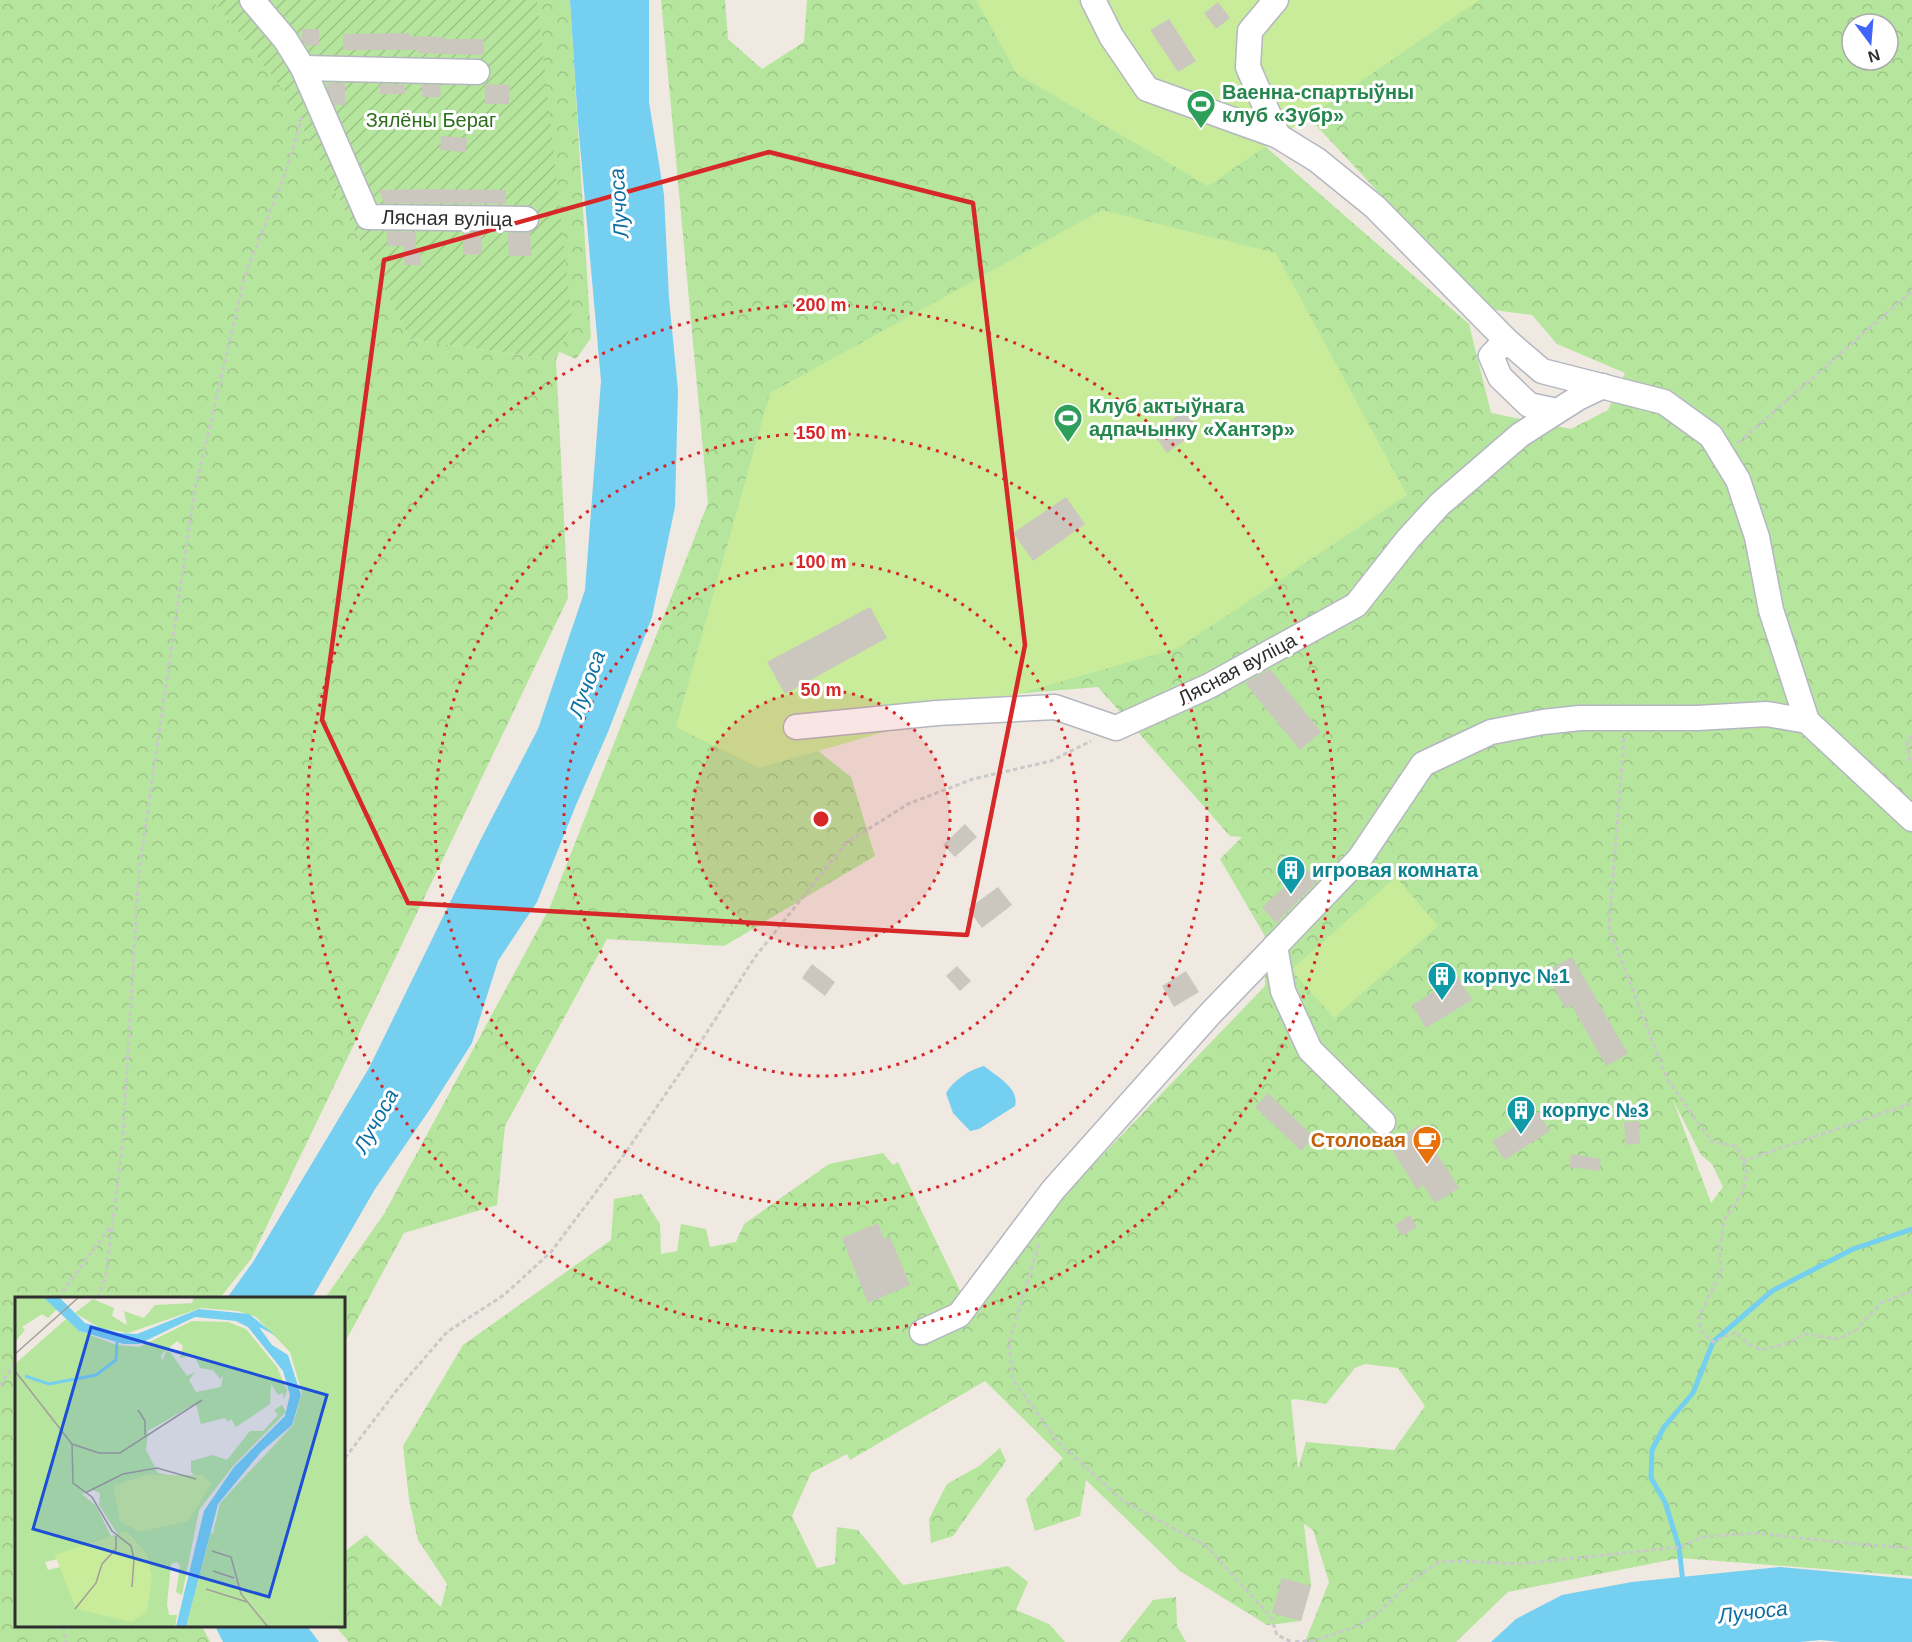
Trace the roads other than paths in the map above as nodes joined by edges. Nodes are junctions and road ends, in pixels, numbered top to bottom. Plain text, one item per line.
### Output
1 (252, 0) edge
2 (1093, 0) edge
3 (1276, 0) edge
4 (477, 72) dead end
5 (307, 77) junction
6 (1278, 136) junction
7 (526, 219) dead end
8 (1506, 340) junction
9 (1603, 386) junction
10 (1557, 411) junction
11 (1807, 721) junction
12 (796, 727) dead end
13 (1912, 819) edge
14 (1275, 946) junction
15 (1383, 1122) dead end
16 (922, 1332) dead end

1 - 5 street
2 - 6 street
3 - 6 street
4 - 5 street
5 - 7 street, Лясная вуліца
6 - 8 street
8 - 9 street
8 - 10 street
9 - 10 street
9 - 11 street
10 - 12 street, Лясная вуліца
11 - 13 street
11 - 14 street
14 - 15 street
14 - 16 street

